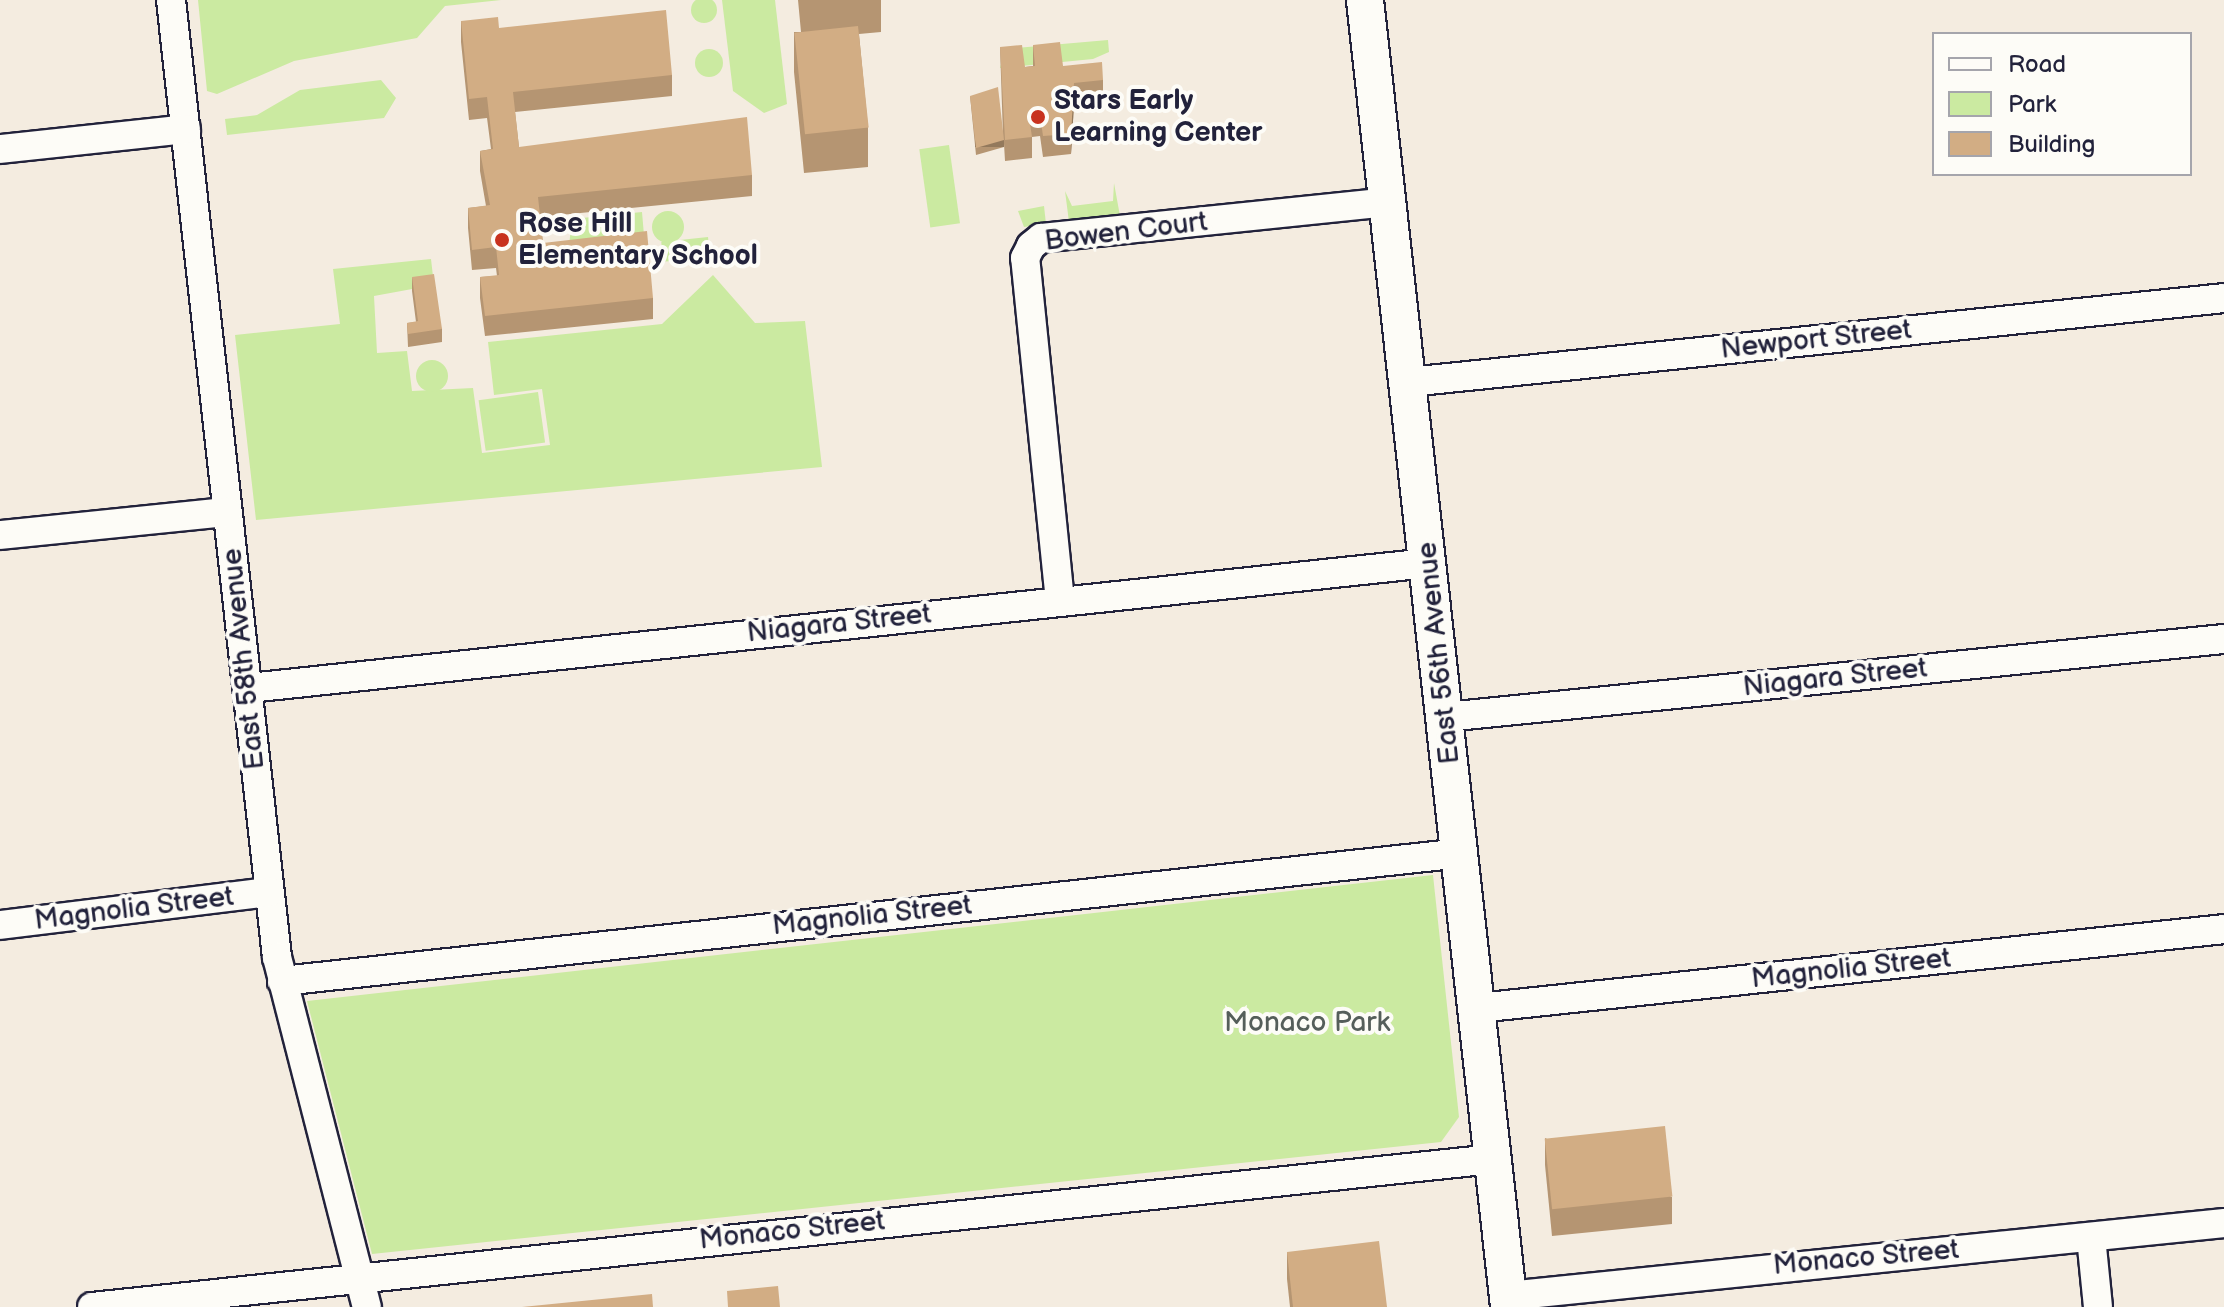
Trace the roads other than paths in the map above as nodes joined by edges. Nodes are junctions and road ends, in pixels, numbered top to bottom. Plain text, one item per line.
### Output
1 (171, 0) edge
2 (1365, 0) edge
3 (186, 129) junction
4 (0, 149) edge
5 (1388, 202) junction
6 (2224, 298) edge
7 (1409, 382) junction
8 (227, 512) junction
9 (0, 535) edge
10 (1429, 563) junction
11 (1060, 601) junction
12 (2224, 639) edge
13 (249, 688) junction
14 (1446, 717) junction
15 (1462, 853) junction
16 (269, 892) junction
17 (0, 925) edge
18 (2224, 929) edge
19 (282, 981) junction
20 (1478, 1008) junction
21 (1493, 1159) junction
22 (2224, 1223) edge
23 (2091, 1237) junction
24 (364, 1277) junction
25 (1509, 1302) edge
26 (92, 1307) edge
27 (367, 1307) edge
28 (2098, 1307) edge

1 - 3 street, East 58th Avenue
2 - 5 main road, East 56th Avenue
3 - 4 street
3 - 8 street, East 58th Avenue
5 - 7 main road, East 56th Avenue
5 - 11 street, Bowen Court
6 - 7 street, Newport Street
7 - 10 main road, East 56th Avenue
8 - 9 street
8 - 13 street, East 58th Avenue
10 - 11 street, Niagara Street
10 - 14 main road, East 56th Avenue
11 - 13 street, Niagara Street
12 - 14 street, Niagara Street
13 - 16 street, East 58th Avenue
14 - 15 main road, East 56th Avenue
15 - 19 street, Magnolia Street
15 - 20 main road, East 56th Avenue
16 - 17 street, Magnolia Street
16 - 19 street, East 58th Avenue
18 - 20 street, Magnolia Street
19 - 24 street, East 58th Avenue
20 - 21 main road, East 56th Avenue
21 - 24 street, Monaco Street
21 - 25 main road, East 56th Avenue
22 - 23 street, Monaco Street
23 - 25 street, Monaco Street
23 - 28 street
24 - 26 street, Monaco Street
24 - 27 street, East 58th Avenue

